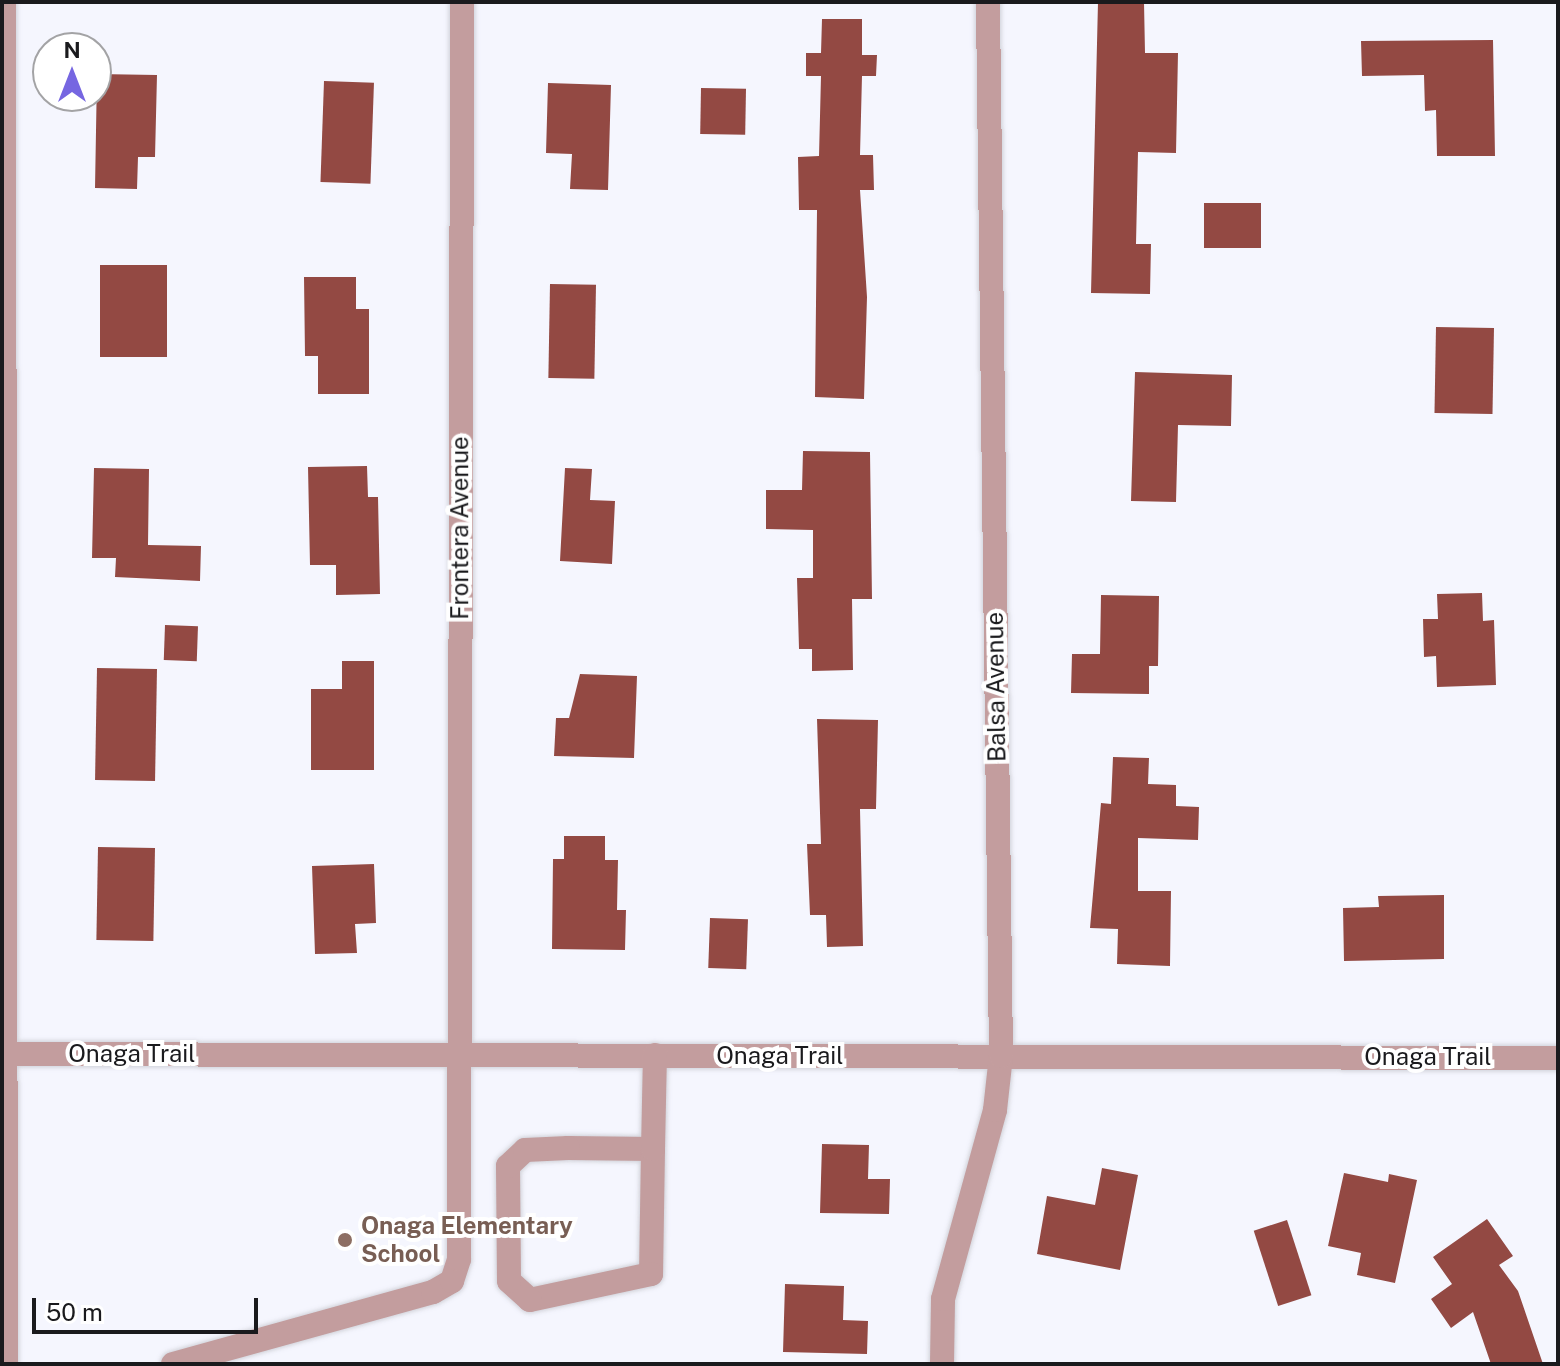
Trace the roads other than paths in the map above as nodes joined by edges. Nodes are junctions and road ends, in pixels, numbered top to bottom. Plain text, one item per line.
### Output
1 (4, 2) edge
2 (462, 2) edge
3 (988, 2) edge
4 (4, 1054) edge
5 (459, 1055) junction
6 (655, 1055) junction
7 (1001, 1056) junction
8 (1558, 1058) edge
9 (653, 1149) junction
10 (6, 1364) edge
11 (173, 1364) edge
12 (942, 1364) edge

1 - 4 street
2 - 5 street, Frontera Avenue
3 - 7 street, Balsa Avenue
4 - 5 street, Onaga Trail
4 - 10 street
5 - 6 street, Onaga Trail
5 - 11 street, Frontera Avenue
6 - 7 street, Onaga Trail
6 - 9 street
7 - 8 street, Onaga Trail
7 - 12 street, Balsa Avenue
9 - 9 street

